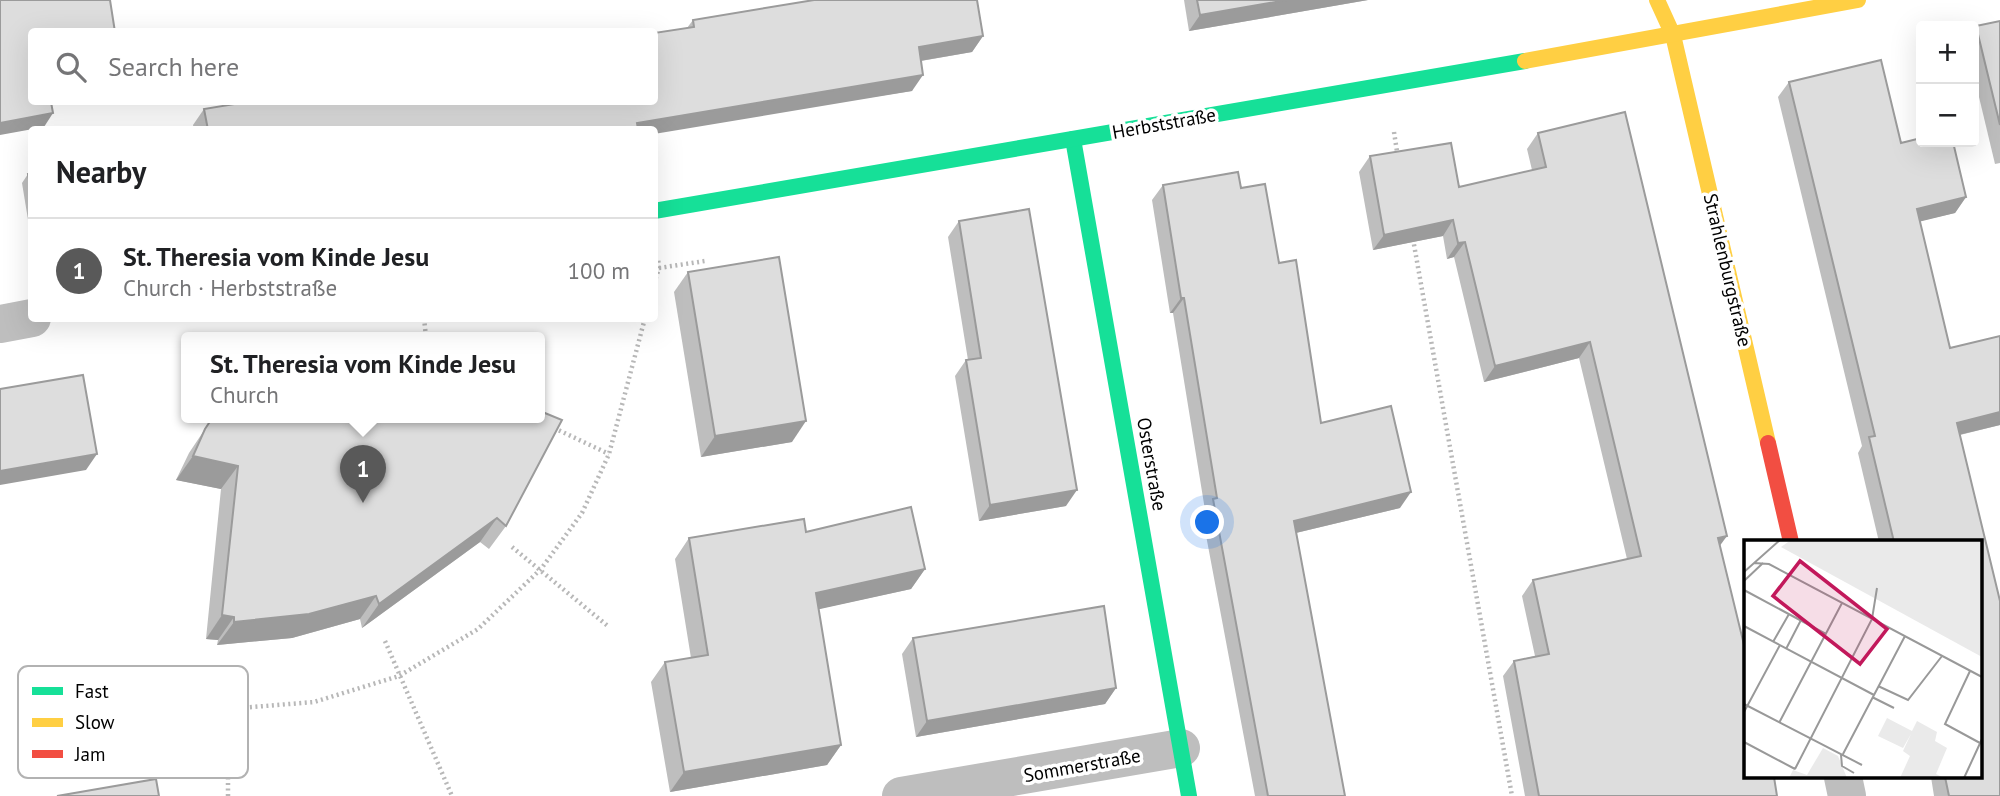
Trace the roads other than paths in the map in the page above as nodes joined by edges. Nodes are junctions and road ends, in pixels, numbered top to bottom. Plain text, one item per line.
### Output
1 (1657, 0) edge
2 (1858, 0) edge
3 (1673, 35) junction
4 (1073, 139) junction
5 (658, 210) edge
6 (28, 319) edge
7 (0, 324) edge
8 (1791, 540) edge
9 (1181, 748) junction
10 (1843, 778) edge
11 (901, 796) edge
12 (1189, 796) edge
13 (1847, 796) edge

1 - 3 street, Strahlenburgstraße
2 - 3 street, Herbststraße
3 - 4 street, Herbststraße
3 - 8 street, Strahlenburgstraße
4 - 5 street, Herbststraße
4 - 9 street, Osterstraße
6 - 7 street
9 - 11 street, Sommerstraße
9 - 12 street, Osterstraße
10 - 13 street

